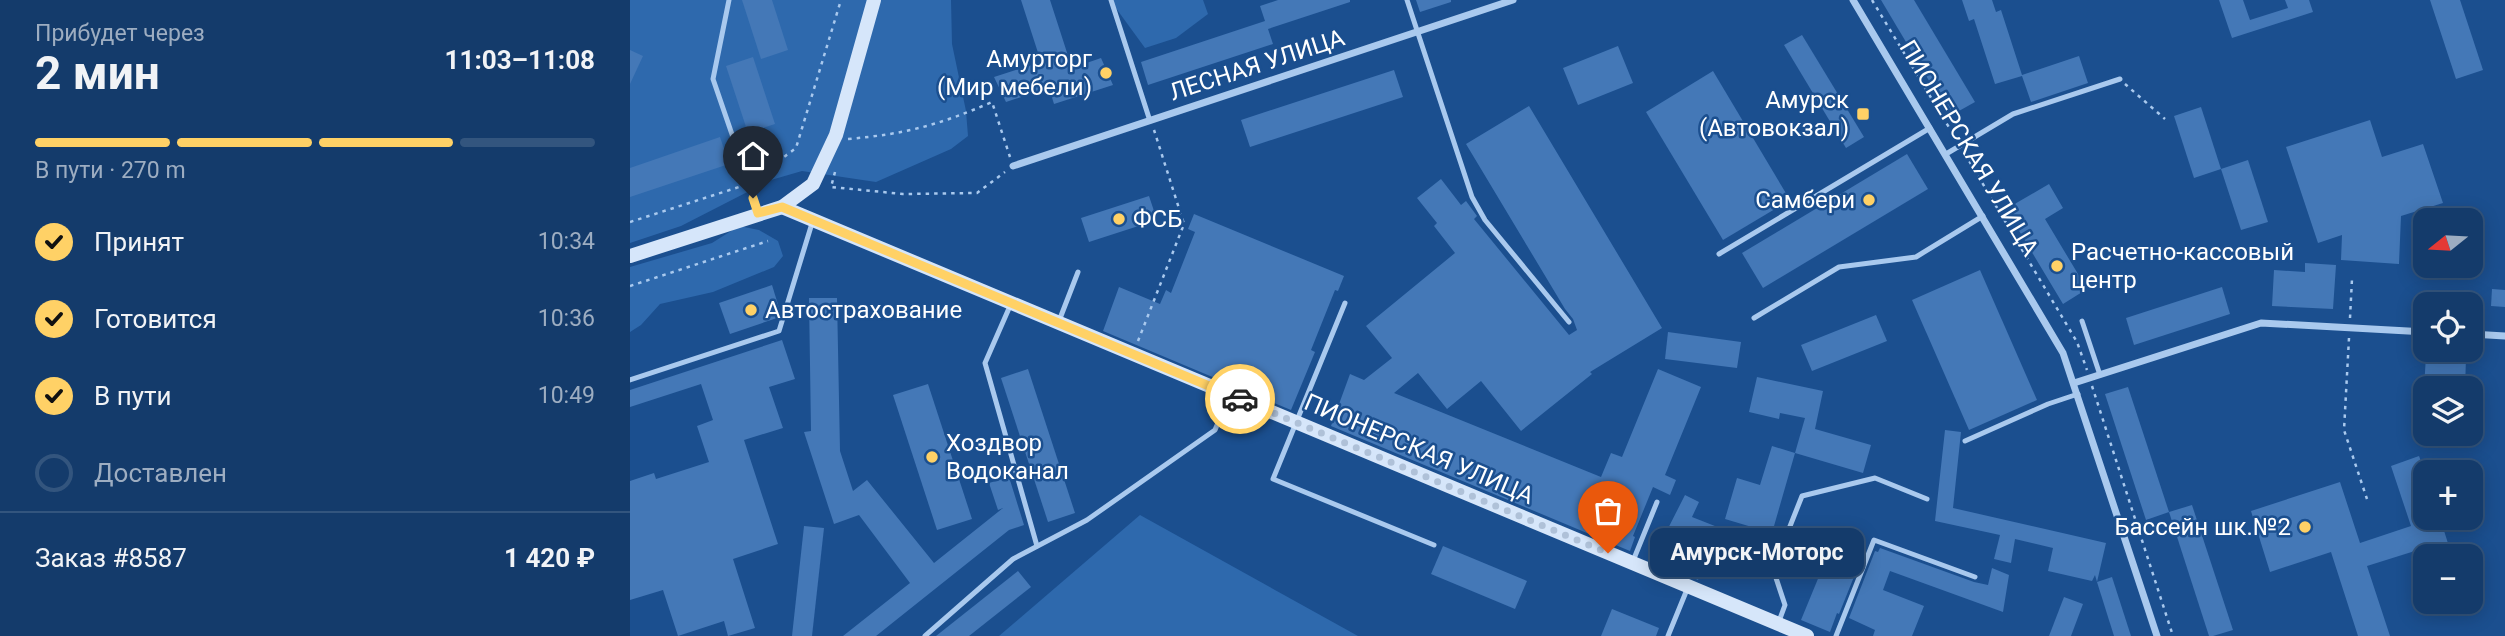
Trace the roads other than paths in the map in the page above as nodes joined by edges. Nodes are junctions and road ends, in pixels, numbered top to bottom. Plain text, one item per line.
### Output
1 (729, 0) edge
2 (874, 0) edge
3 (1111, 0) edge
4 (1407, 0) edge
5 (1513, 0) edge
6 (1853, 0) edge
7 (1418, 32) junction
8 (2120, 79) road end
9 (1150, 121) junction
10 (1930, 128) junction
11 (1946, 155) junction
12 (1013, 166) road end
13 (782, 207) junction
14 (758, 213) junction
15 (1983, 216) junction
16 (813, 220) junction
17 (1719, 254) dead end
18 (630, 256) edge
19 (1079, 272) dead end
20 (1011, 303) junction
21 (1345, 303) dead end
22 (1754, 318) dead end
23 (2082, 321) dead end
24 (1569, 322) dead end
25 (1058, 323) junction
26 (2413, 331) edge
27 (2483, 335) edge
28 (2505, 336) edge
29 (2100, 375) junction
30 (630, 380) edge
31 (2074, 383) junction
32 (1230, 394) junction
33 (2078, 394) junction
34 (1296, 422) junction
35 (1965, 440) dead end
36 (1927, 499) dead end
37 (1657, 502) dead end
38 (1434, 545) dead end
39 (1037, 546) junction
40 (1633, 563) junction
41 (1975, 577) dead end
42 (1688, 586) junction
43 (1778, 624) junction
44 (925, 636) edge
45 (1668, 636) edge
46 (1807, 636) edge
47 (1836, 636) edge
48 (2157, 636) edge

1 - 14 lane
2 - 13 street
3 - 9 lane
4 - 7 lane
5 - 7 street, ЛЕСНАЯ УЛИЦА
6 - 10 street, ПИОНЕРСКАЯ УЛИЦА
7 - 9 street, ЛЕСНАЯ УЛИЦА
7 - 24 lane
8 - 11 lane
9 - 12 street, ЛЕСНАЯ УЛИЦА
10 - 11 street, ПИОНЕРСКАЯ УЛИЦА
10 - 17 lane
11 - 15 street, ПИОНЕРСКАЯ УЛИЦА
13 - 14 street
13 - 16 street, ПИОНЕРСКАЯ УЛИЦА
14 - 18 street
15 - 22 lane
15 - 31 street, ПИОНЕРСКАЯ УЛИЦА
16 - 20 street, ПИОНЕРСКАЯ УЛИЦА
16 - 30 lane
19 - 25 lane
20 - 25 street, ПИОНЕРСКАЯ УЛИЦА
20 - 39 lane
21 - 34 lane
23 - 29 lane
25 - 32 street, ПИОНЕРСКАЯ УЛИЦА
26 - 29 street
27 - 28 street
29 - 31 street
31 - 33 street, ПИОНЕРСКАЯ УЛИЦА
32 - 34 street, ПИОНЕРСКАЯ УЛИЦА
32 - 39 lane
33 - 35 lane
33 - 48 street, ПИОНЕРСКАЯ УЛИЦА
34 - 38 lane
34 - 40 street, ПИОНЕРСКАЯ УЛИЦА
36 - 43 lane
37 - 40 lane
39 - 44 lane
40 - 42 street, ПИОНЕРСКАЯ УЛИЦА
41 - 47 lane
42 - 43 street, ПИОНЕРСКАЯ УЛИЦА
42 - 45 lane
43 - 46 street, ПИОНЕРСКАЯ УЛИЦА

